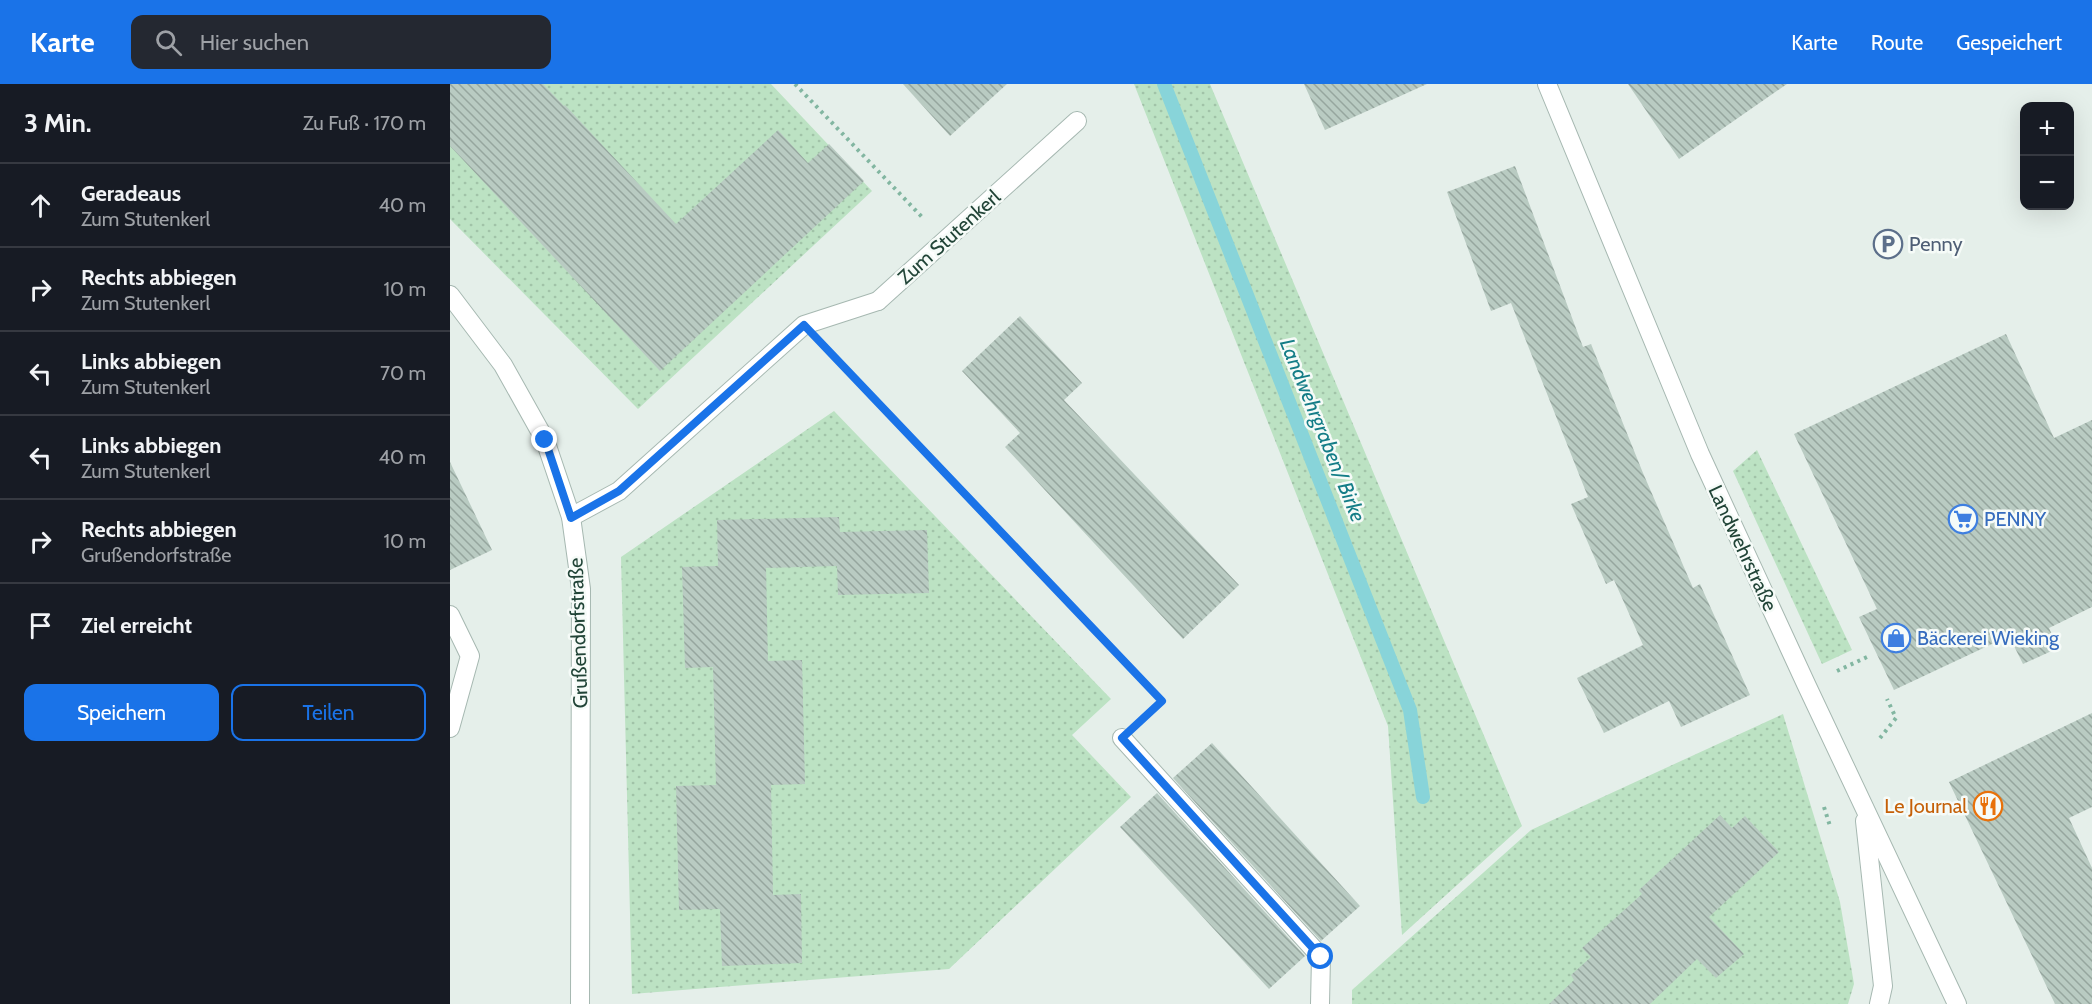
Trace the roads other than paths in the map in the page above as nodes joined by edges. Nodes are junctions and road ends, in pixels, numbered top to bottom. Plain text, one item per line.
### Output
1 (1547, 84) edge
2 (1077, 121) dead end
3 (450, 295) edge
4 (571, 518) junction
5 (450, 615) edge
6 (450, 728) edge
7 (1122, 738) road end
8 (1864, 808) junction
9 (580, 1004) edge
10 (1320, 1004) edge
11 (1879, 1004) edge
12 (1957, 1004) edge

1 - 8 street, Landwehrstraße
2 - 4 street, Zum Stutenkerl
3 - 4 street, Grußendorfstraße
4 - 9 street, Grußendorfstraße
5 - 6 street
7 - 10 street
8 - 11 street
8 - 12 street, Landwehrstraße

